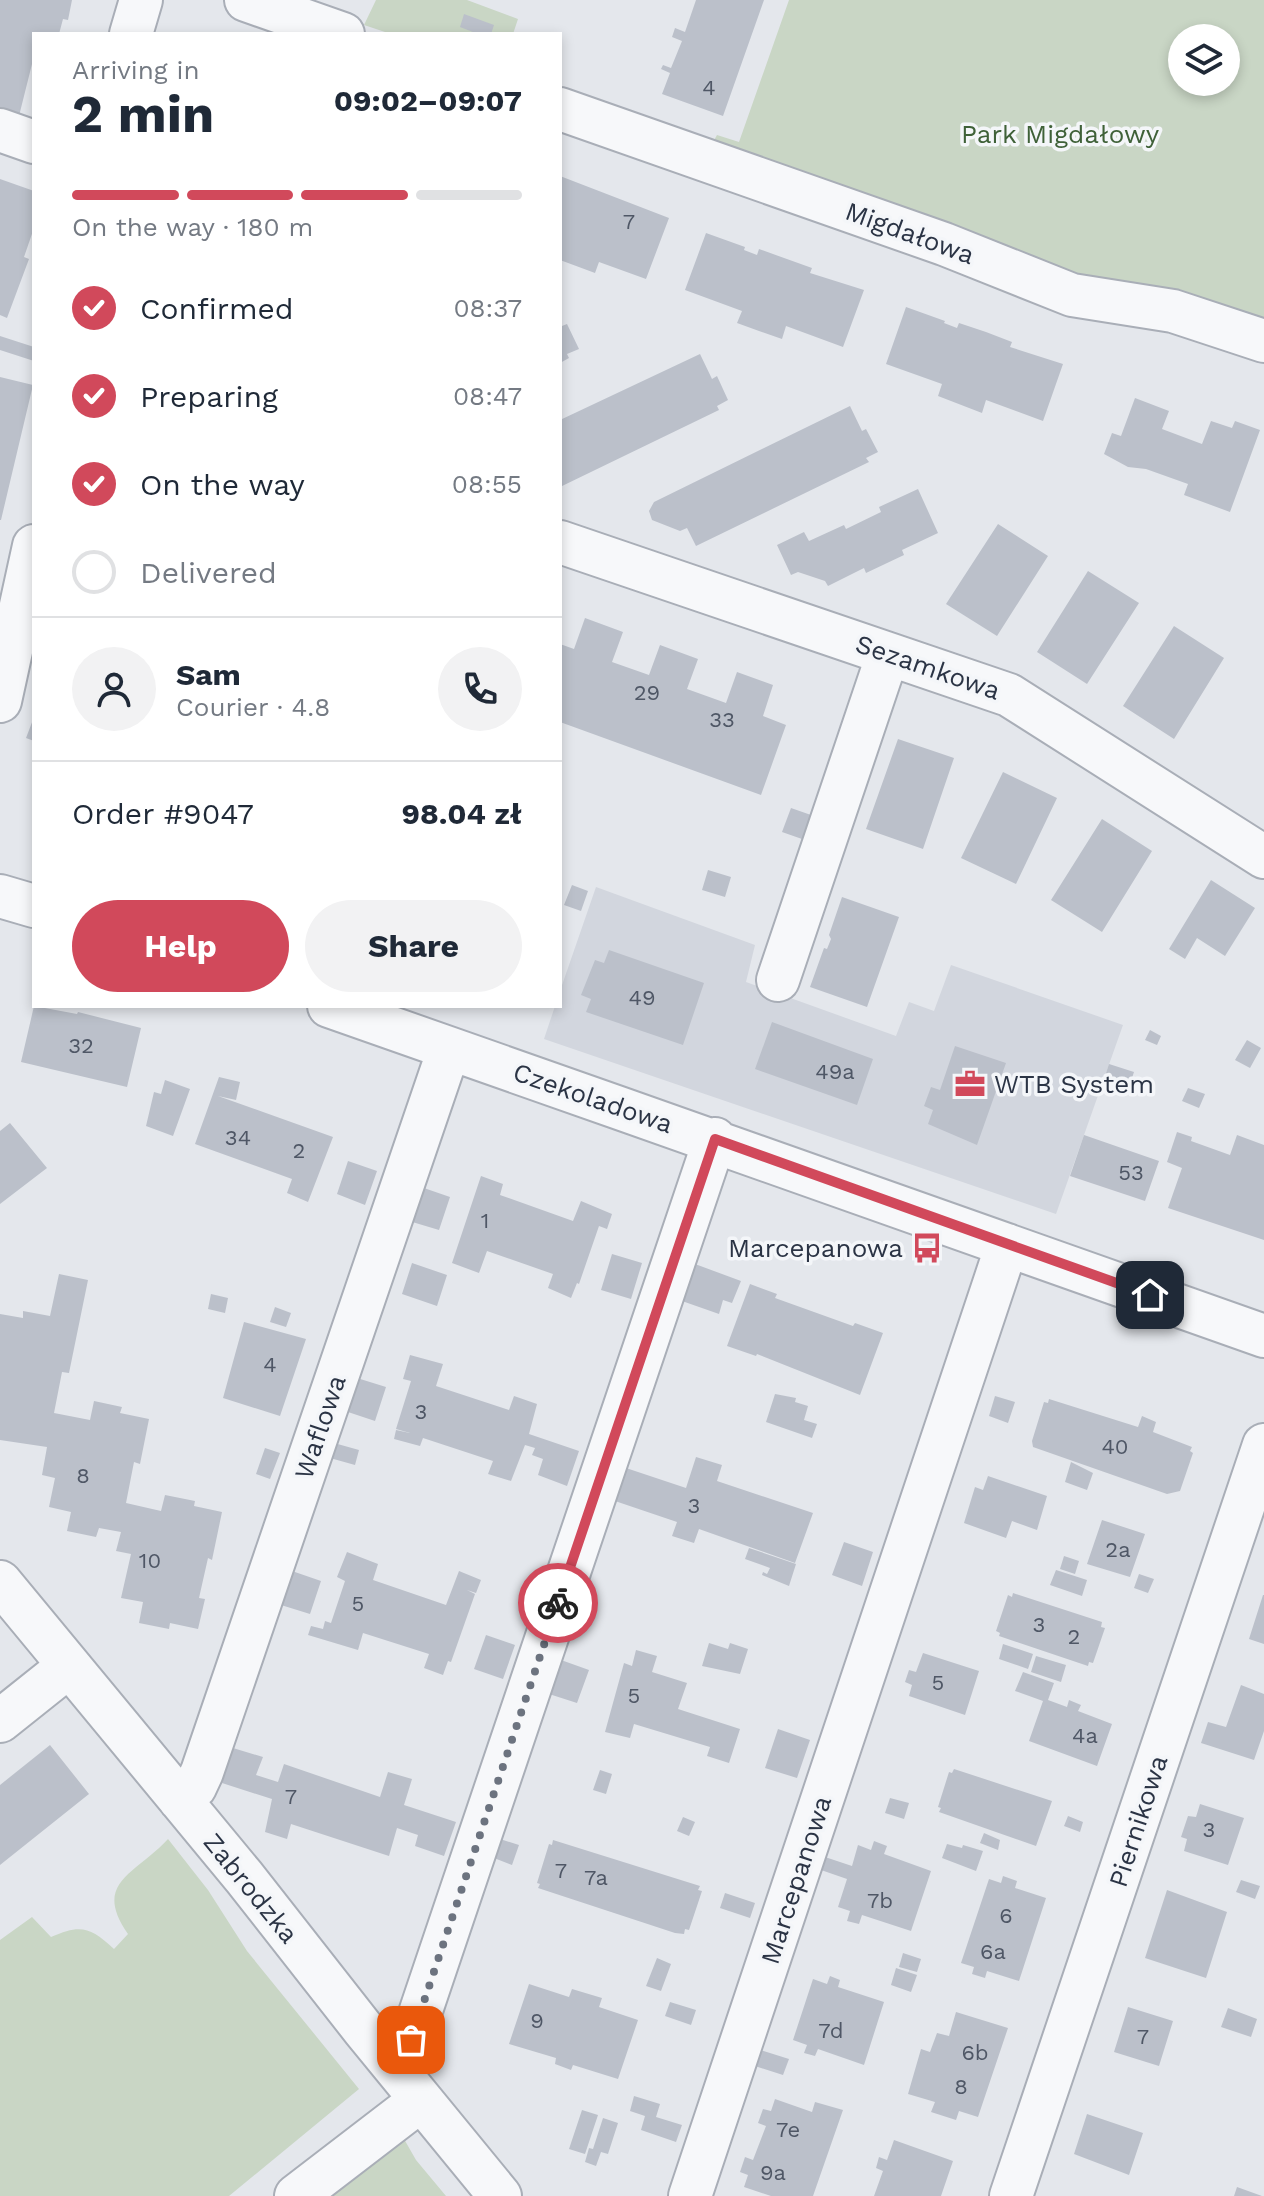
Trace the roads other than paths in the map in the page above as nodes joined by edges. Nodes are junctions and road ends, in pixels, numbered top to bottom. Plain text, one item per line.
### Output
1 (141, 0) edge
2 (246, 0) edge
3 (132, 32) edge
4 (337, 32) edge
5 (562, 110) edge
6 (0, 130) edge
7 (32, 141) edge
8 (1264, 341) edge
9 (562, 543) edge
10 (32, 555) edge
11 (888, 654) junction
12 (0, 701) edge
13 (1264, 857) edge
14 (0, 896) edge
15 (32, 905) edge
16 (778, 980) dead end
17 (335, 1008) edge
18 (449, 1049) junction
19 (715, 1139) junction
20 (1007, 1245) junction
21 (1264, 1336) edge
22 (1264, 1445) edge
23 (0, 1582) edge
24 (69, 1666) junction
25 (0, 1721) edge
26 (180, 1800) junction
27 (391, 2063) junction
28 (421, 2100) junction
29 (296, 2196) edge
30 (500, 2196) edge
31 (690, 2196) edge
32 (1011, 2196) edge

1 - 3 street
2 - 4 street
5 - 8 street, Migdałowa
6 - 7 street
9 - 11 street, Sezamkowa
10 - 12 street
11 - 13 street, Sezamkowa
11 - 16 street
14 - 15 street
17 - 18 street, Czekoladowa
18 - 19 street, Czekoladowa
18 - 26 street, Waflowa
19 - 20 street, Czekoladowa
19 - 27 street
20 - 21 street, Czekoladowa
20 - 31 street, Marcepanowa
22 - 32 street, Piernikowa
23 - 24 street, Zabrodzka
24 - 25 street
24 - 26 street, Zabrodzka
26 - 27 street, Zabrodzka
27 - 28 street, Zabrodzka
28 - 29 street
28 - 30 street, Zabrodzka

